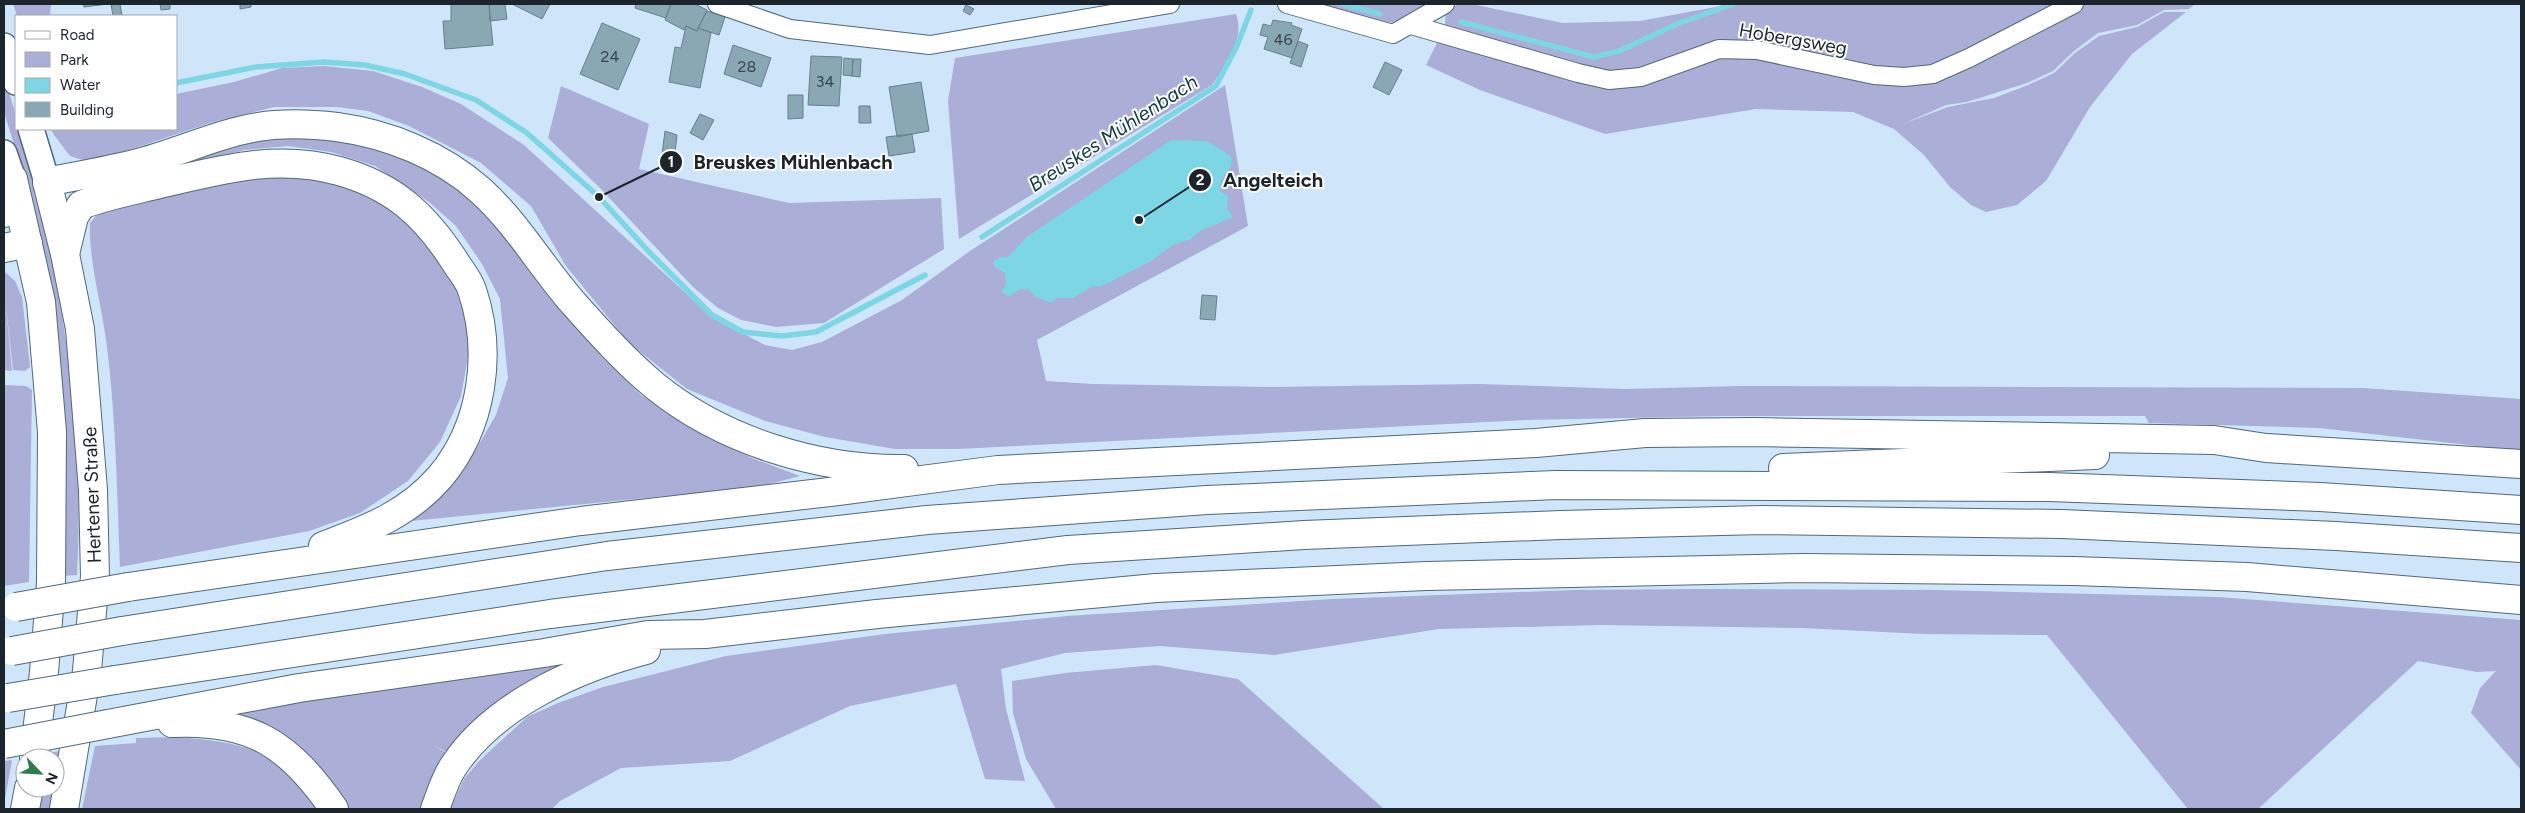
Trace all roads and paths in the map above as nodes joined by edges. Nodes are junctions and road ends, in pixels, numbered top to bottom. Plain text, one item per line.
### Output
1 (718, 4) edge
2 (1170, 4) edge
3 (1287, 4) edge
4 (1445, 4) edge
5 (2074, 4) edge
6 (1410, 25) junction
7 (4, 46) edge
8 (15, 79) edge
9 (31, 130) edge
10 (4, 153) edge
11 (13, 180) junction
12 (47, 182) junction
13 (4, 213) edge
14 (16, 246) edge
15 (65, 254) junction
16 (2266, 448) junction
17 (2521, 464) edge
18 (998, 470) junction
19 (1706, 486) junction
20 (2521, 510) edge
21 (2521, 548) edge
22 (251, 568) junction
23 (2521, 600) edge
24 (10, 608) edge
25 (705, 634) junction
26 (8, 652) edge
27 (6, 699) edge
28 (108, 724) junction
29 (4, 744) edge
30 (35, 748) edge
31 (64, 809) edge
32 (334, 809) edge
33 (435, 809) edge

1 - 2 street
3 - 6 street
4 - 6 street
5 - 6 street, Hobergsweg
7 - 8 main road
9 - 12 main road
10 - 11 main road
11 - 13 main road
11 - 14 main road, Hertener Straße
12 - 15 main road, Hertener Straße
12 - 18 main road
14 - 30 main road, Hertener Straße
15 - 22 main road
15 - 31 main road, Hertener Straße
16 - 17 main road
16 - 18 main road
16 - 19 main road
18 - 22 main road
19 - 20 main road
19 - 26 main road, bridge
21 - 27 main road, bridge
22 - 24 main road, bridge
23 - 25 main road
25 - 28 main road
25 - 33 main road
28 - 29 main road, bridge
28 - 32 main road

